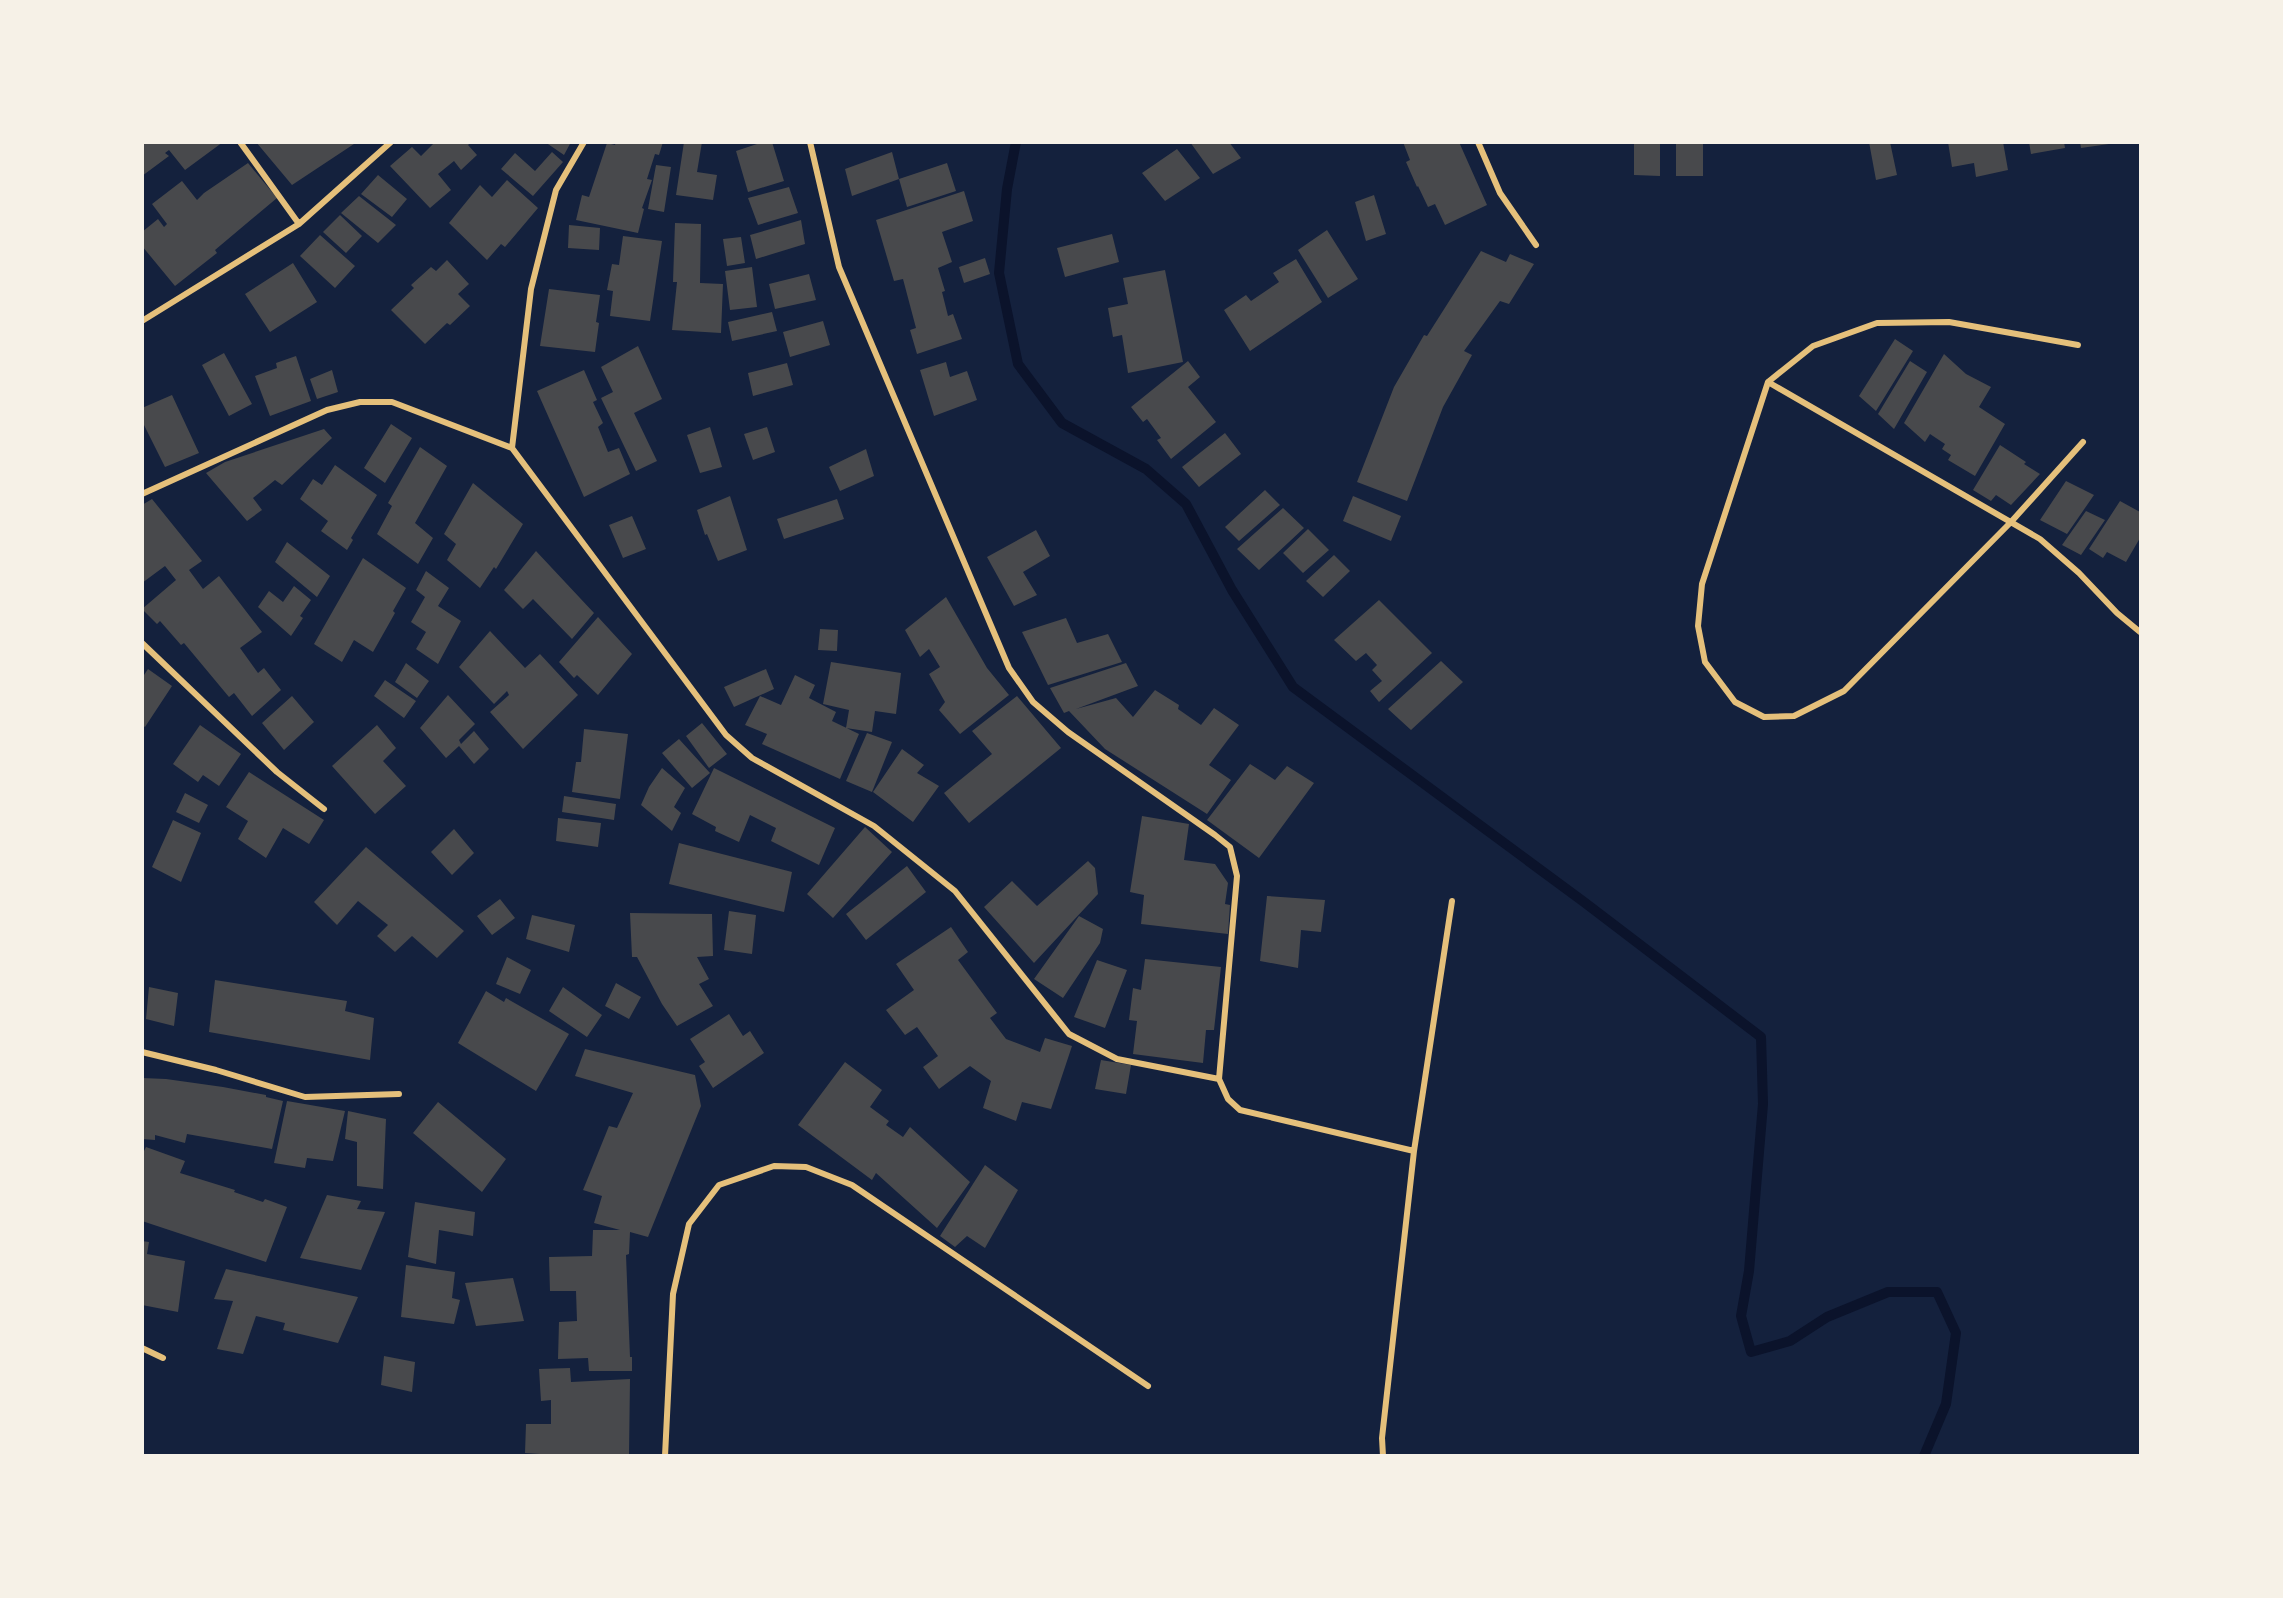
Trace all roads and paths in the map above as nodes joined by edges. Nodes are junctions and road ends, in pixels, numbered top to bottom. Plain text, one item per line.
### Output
1 (240, 142) edge
2 (584, 142) edge
3 (810, 142) edge
4 (1478, 142) edge
5 (390, 143) edge
6 (299, 224) junction
7 (1536, 245) dead end
8 (142, 321) edge
9 (2078, 345) dead end
10 (1768, 382) junction
11 (2083, 442) dead end
12 (512, 448) junction
13 (142, 494) edge
14 (2011, 522) junction
15 (2140, 632) edge
16 (142, 643) edge
17 (324, 809) dead end
18 (1452, 901) dead end
19 (142, 1052) edge
20 (1219, 1079) junction
21 (399, 1094) dead end
22 (1414, 1150) junction
23 (142, 1348) edge
24 (163, 1358) dead end
25 (1148, 1386) dead end
26 (665, 1455) edge
27 (1383, 1455) edge

1 - 6 street
2 - 12 street
3 - 20 street
4 - 7 street
5 - 6 street
6 - 8 street
9 - 10 street
10 - 14 street
10 - 14 street
11 - 14 street
12 - 13 street
12 - 20 street
14 - 15 street
16 - 17 street
18 - 22 street
19 - 21 street
20 - 22 street
22 - 27 street
23 - 24 street
25 - 26 street

